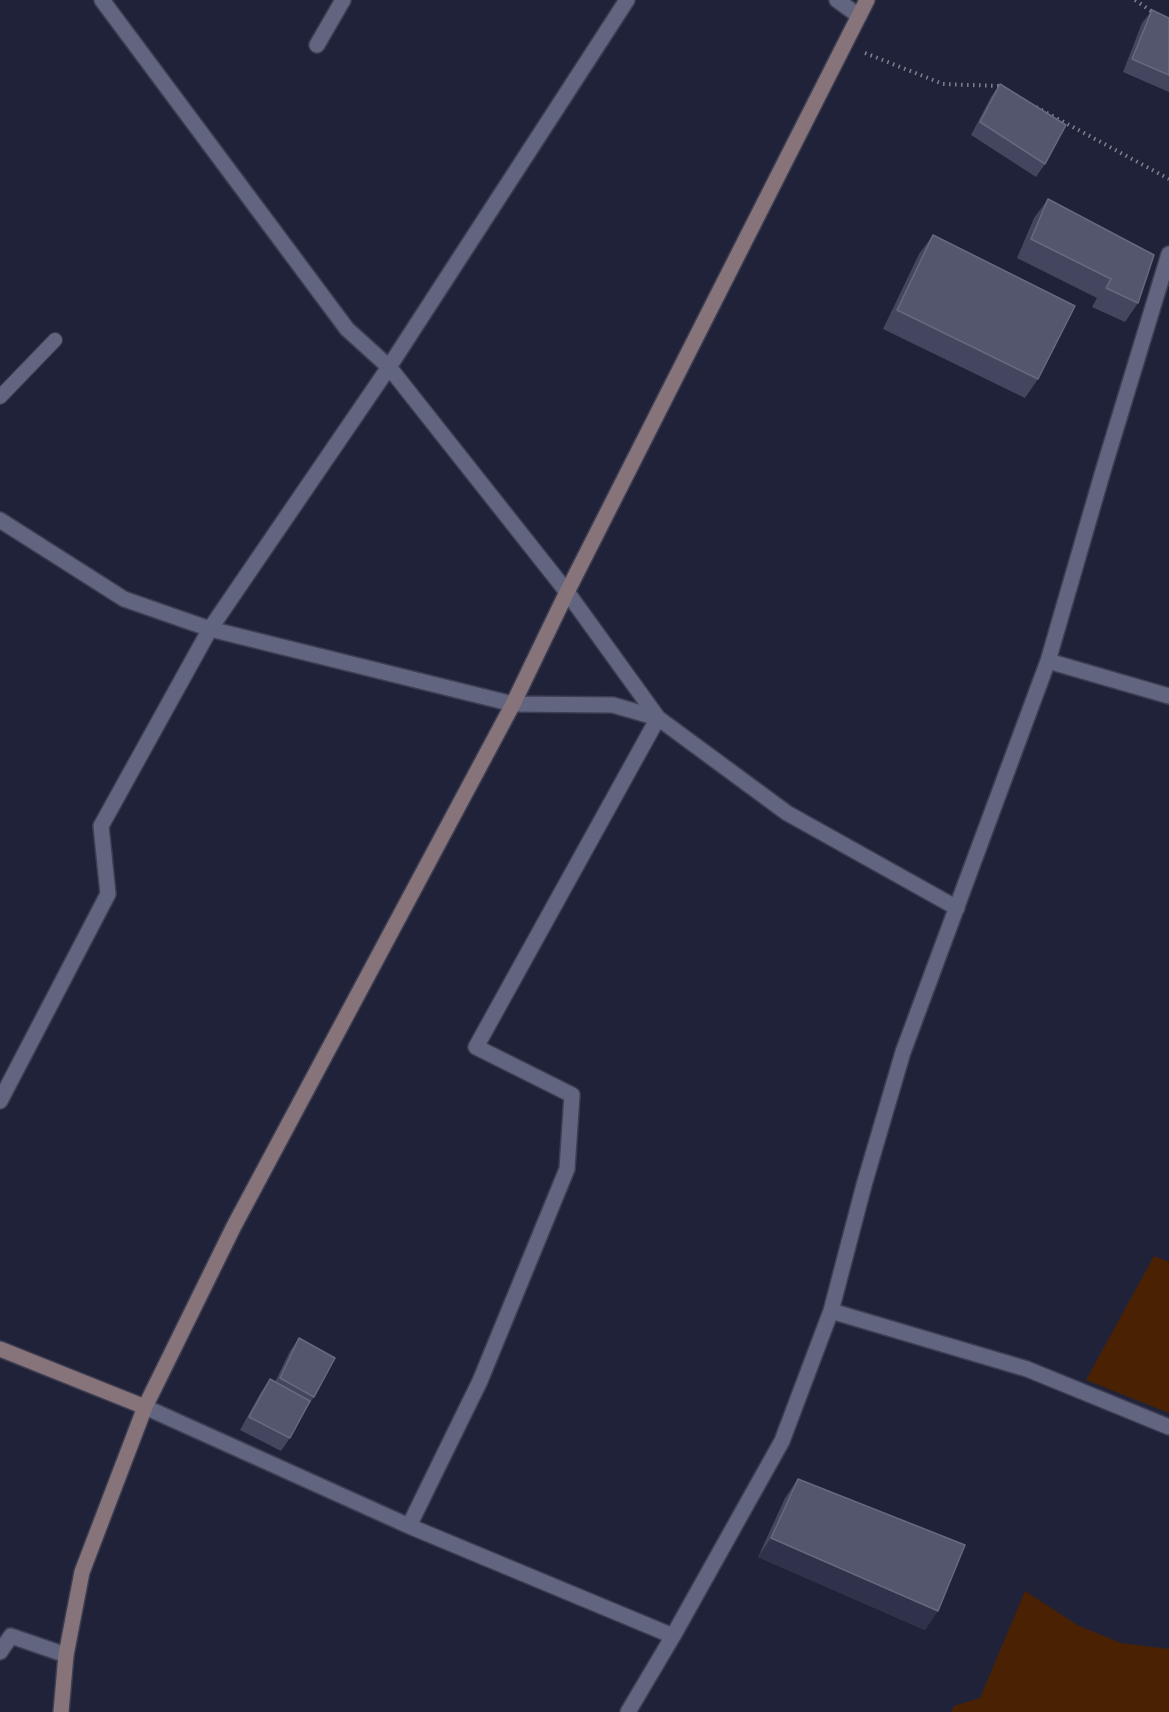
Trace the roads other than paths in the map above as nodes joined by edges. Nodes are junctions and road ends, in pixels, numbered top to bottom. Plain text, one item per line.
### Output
1 (102, 0) edge
2 (343, 0) edge
3 (627, 0) edge
4 (837, 0) edge
5 (867, 0) edge
6 (860, 16) junction
7 (317, 45) dead end
8 (1169, 254) edge
9 (54, 340) dead end
10 (389, 367) junction
11 (0, 397) edge
12 (0, 520) edge
13 (567, 592) junction
14 (210, 629) junction
15 (1048, 661) junction
16 (1169, 696) edge
17 (513, 704) junction
18 (658, 718) junction
19 (957, 908) junction
20 (6, 1073) edge
21 (0, 1101) edge
22 (831, 1311) junction
23 (0, 1349) edge
24 (145, 1407) junction
25 (1169, 1427) edge
26 (409, 1526) junction
27 (673, 1636) junction
28 (0, 1652) edge
29 (66, 1655) junction
30 (61, 1712) edge
31 (628, 1712) edge

1 - 10 street
2 - 7 street
3 - 10 street
4 - 6 street
5 - 6 street
6 - 13 street
8 - 15 street
9 - 11 lane
10 - 13 street
10 - 14 street
12 - 14 street
13 - 17 street
13 - 18 street
14 - 17 street
14 - 20 street
15 - 16 street
15 - 19 street
17 - 18 street
17 - 24 street
18 - 19 street
18 - 26 street
19 - 22 street
20 - 21 street
22 - 25 street
22 - 27 street
23 - 24 street
24 - 26 street
24 - 29 street
26 - 27 street
27 - 31 street
28 - 29 street
29 - 30 street

